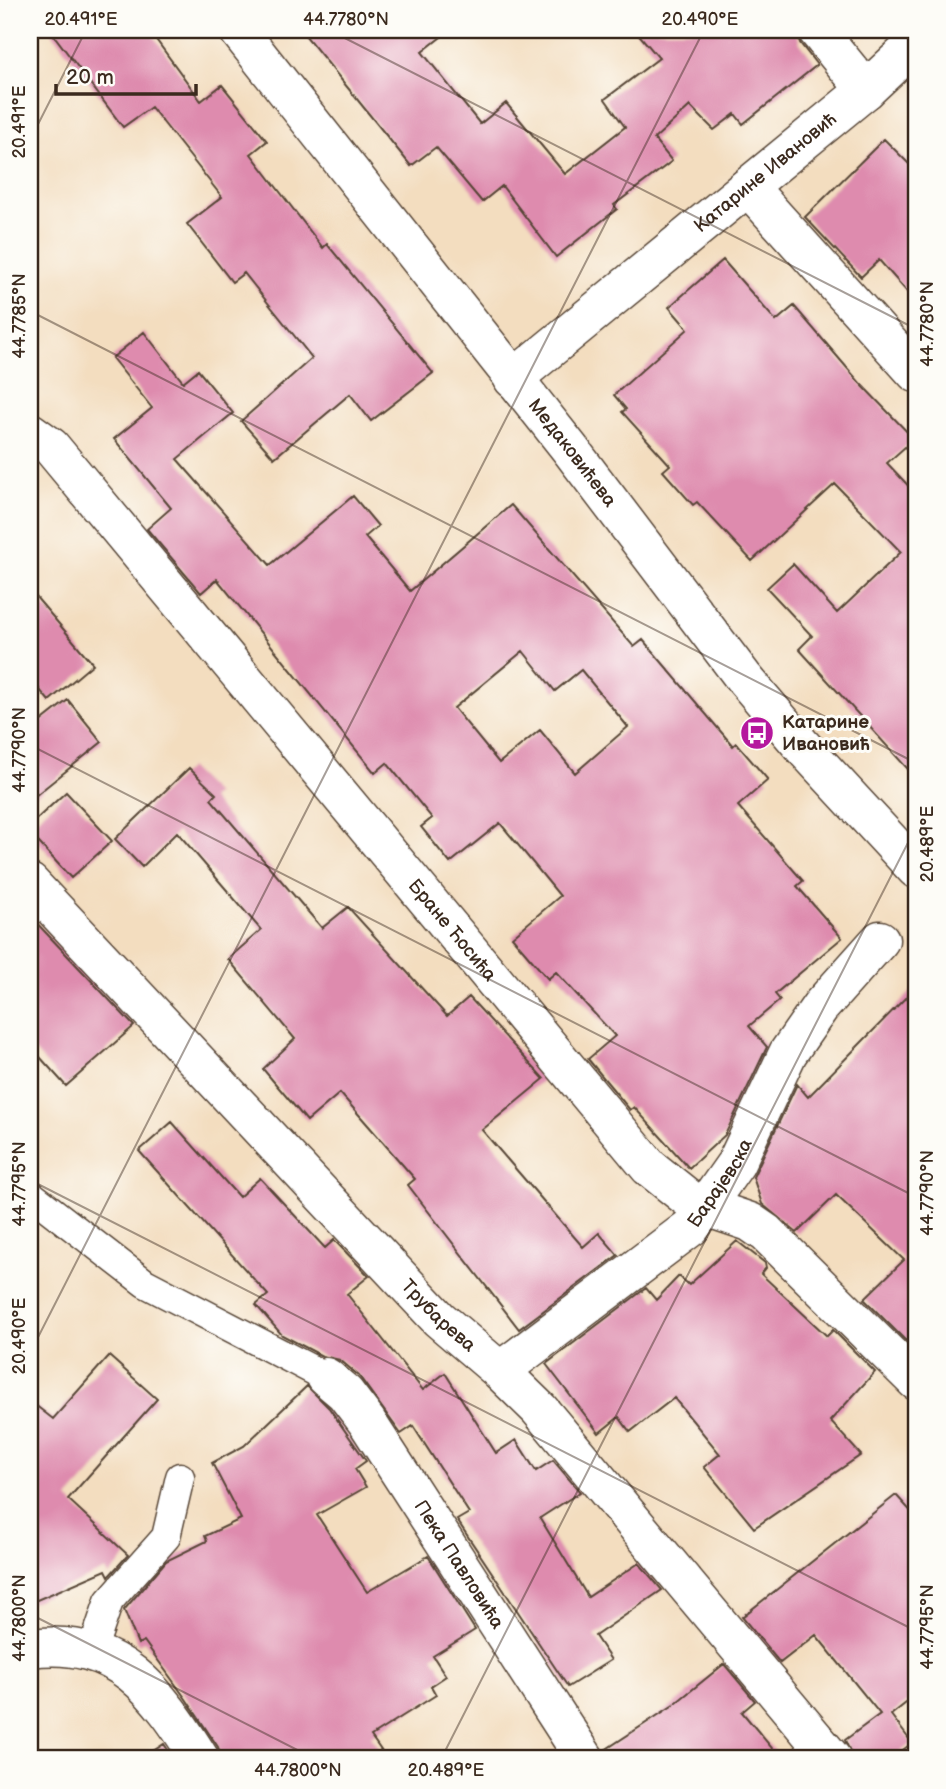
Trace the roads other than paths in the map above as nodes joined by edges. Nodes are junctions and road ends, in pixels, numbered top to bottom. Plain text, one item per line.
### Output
1 (238, 30) edge
2 (817, 30) edge
3 (916, 43) edge
4 (866, 90) junction
5 (748, 187) junction
6 (916, 373) edge
7 (513, 379) junction
8 (30, 432) edge
9 (916, 869) edge
10 (30, 883) edge
11 (880, 940) dead end
12 (30, 1194) edge
13 (706, 1208) junction
14 (500, 1371) junction
15 (326, 1377) joint
16 (916, 1381) edge
17 (180, 1477) dead end
18 (41, 1646) edge
19 (92, 1651) junction
20 (200, 1759) edge
21 (585, 1759) edge
22 (832, 1759) edge

1 - 7 street, Медаковићева
2 - 4 street
3 - 4 street, Катарине Ивановић
4 - 5 street, Катарине Ивановић
5 - 6 street
5 - 7 street, Катарине Ивановић
7 - 9 street, Медаковићева
8 - 13 street, Бране Ћосића
10 - 14 street, Трубарева
11 - 13 street, Барајевска
12 - 15 lane
13 - 14 street, Барајевска
13 - 16 street, Бране Ћосића
14 - 22 street, Трубарева
15 - 21 street, Пека Павловића
17 - 19 lane
18 - 19 street
19 - 20 street

